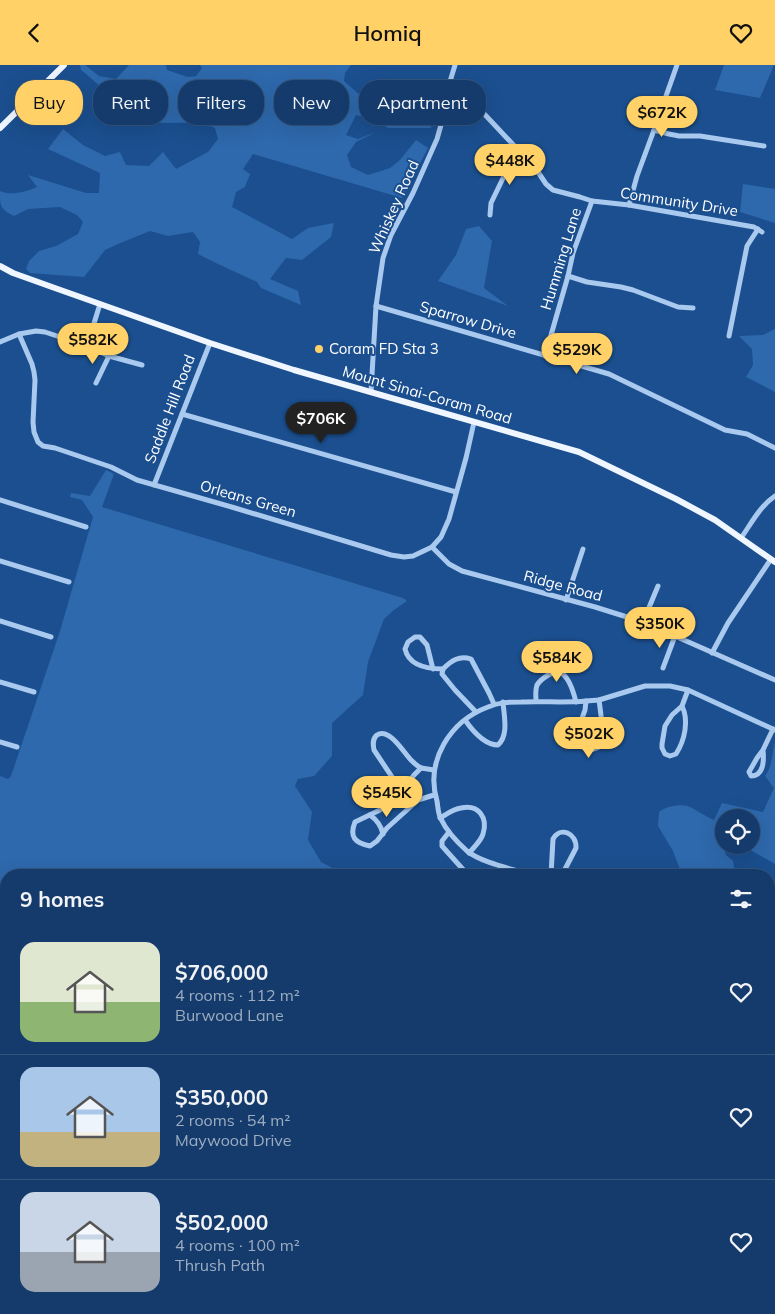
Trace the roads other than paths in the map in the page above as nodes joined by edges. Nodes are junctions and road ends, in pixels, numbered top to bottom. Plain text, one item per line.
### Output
1 (64, 65) edge
2 (455, 65) edge
3 (677, 65) edge
4 (451, 80) edge
5 (486, 117) edge
6 (441, 125) edge
7 (0, 128) edge
8 (654, 130) junction
9 (764, 146) dead end
10 (521, 154) junction
11 (592, 201) junction
12 (629, 205) junction
13 (490, 215) dead end
14 (0, 266) edge
15 (568, 276) junction
16 (100, 304) junction
17 (376, 307) junction
18 (693, 308) dead end
19 (19, 334) junction
20 (728, 336) dead end
21 (0, 342) edge
22 (210, 343) junction
23 (87, 346) junction
24 (109, 356) junction
25 (546, 356) junction
26 (142, 365) dead end
27 (96, 383) dead end
28 (371, 393) junction
29 (182, 414) junction
30 (474, 422) junction
31 (775, 448) edge
32 (154, 485) junction
33 (456, 492) junction
34 (775, 496) edge
35 (0, 501) edge
36 (86, 527) dead end
37 (741, 538) junction
38 (432, 547) junction
39 (584, 549) dead end
40 (773, 560) edge
41 (0, 561) edge
42 (69, 582) dead end
43 (658, 586) dead end
44 (566, 600) junction
45 (0, 621) edge
46 (643, 622) junction
47 (675, 636) junction
48 (51, 637) dead end
49 (712, 653) junction
50 (434, 669) junction
51 (443, 669) junction
52 (663, 669) dead end
53 (775, 681) edge
54 (0, 682) edge
55 (688, 691) junction
56 (34, 692) dead end
57 (599, 700) junction
58 (536, 701) junction
59 (586, 701) junction
60 (503, 702) junction
61 (576, 702) junction
62 (494, 704) junction
63 (682, 706) junction
64 (476, 711) junction
65 (465, 719) junction
66 (774, 730) edge
67 (0, 742) edge
68 (17, 747) dead end
69 (763, 750) junction
70 (420, 768) junction
71 (434, 770) junction
72 (402, 792) junction
73 (434, 795) junction
74 (370, 815) junction
75 (440, 818) junction
76 (383, 833) junction
77 (449, 833) junction
78 (469, 853) junction
79 (509, 867) joint
80 (463, 869) edge
81 (514, 869) edge
82 (551, 869) edge
83 (565, 869) edge

1 - 7 main road
2 - 4 street, Whiskey Road
3 - 8 street
5 - 10 street
6 - 17 street, Whiskey Road
8 - 9 street
8 - 12 street
10 - 11 street, Humming Lane
10 - 13 street
11 - 12 street, Community Drive
11 - 15 street, Humming Lane
12 - 20 street, Community Drive
14 - 16 main road, Mount Sinai-Coram Road
15 - 18 street
15 - 25 street, Humming Lane
16 - 22 main road, Mount Sinai-Coram Road
16 - 23 street
17 - 25 street, Sparrow Drive
17 - 28 street, Whiskey Road
19 - 21 street
19 - 23 street
19 - 32 street, Orleans Green
22 - 28 main road, Mount Sinai-Coram Road
22 - 29 street, Saddle Hill Road
23 - 24 street
24 - 26 street
24 - 27 street
25 - 31 street, Sparrow Drive
28 - 30 main road, Mount Sinai-Coram Road
29 - 32 street, Saddle Hill Road
29 - 33 street
30 - 33 street
30 - 37 main road, Mount Sinai-Coram Road
32 - 38 street, Orleans Green
33 - 38 street
34 - 37 street
35 - 36 street
37 - 40 main road, Mount Sinai-Coram Road
38 - 44 street, Ridge Road
39 - 44 street
40 - 49 street
41 - 42 street
43 - 46 street
44 - 46 street, Ridge Road
45 - 48 street
46 - 47 street, Ridge Road
47 - 49 street, Ridge Road
47 - 52 street
49 - 53 street, Ridge Road
50 - 50 street
50 - 51 street
51 - 62 street
51 - 64 street
54 - 56 street
55 - 57 street
55 - 63 street
55 - 66 street
57 - 59 street
57 - 59 street
58 - 60 street
58 - 61 street
58 - 61 street
59 - 61 street
60 - 62 street
60 - 65 street
62 - 64 street
63 - 63 street
64 - 65 street
65 - 71 street
66 - 69 street
67 - 68 street
69 - 69 street
70 - 71 street
70 - 72 street
70 - 72 street
71 - 73 street
72 - 74 street
73 - 75 street
73 - 76 street
74 - 76 street
74 - 76 street
75 - 77 street
75 - 78 street
77 - 78 street
77 - 80 street
78 - 79 street
79 - 81 street
82 - 83 street

